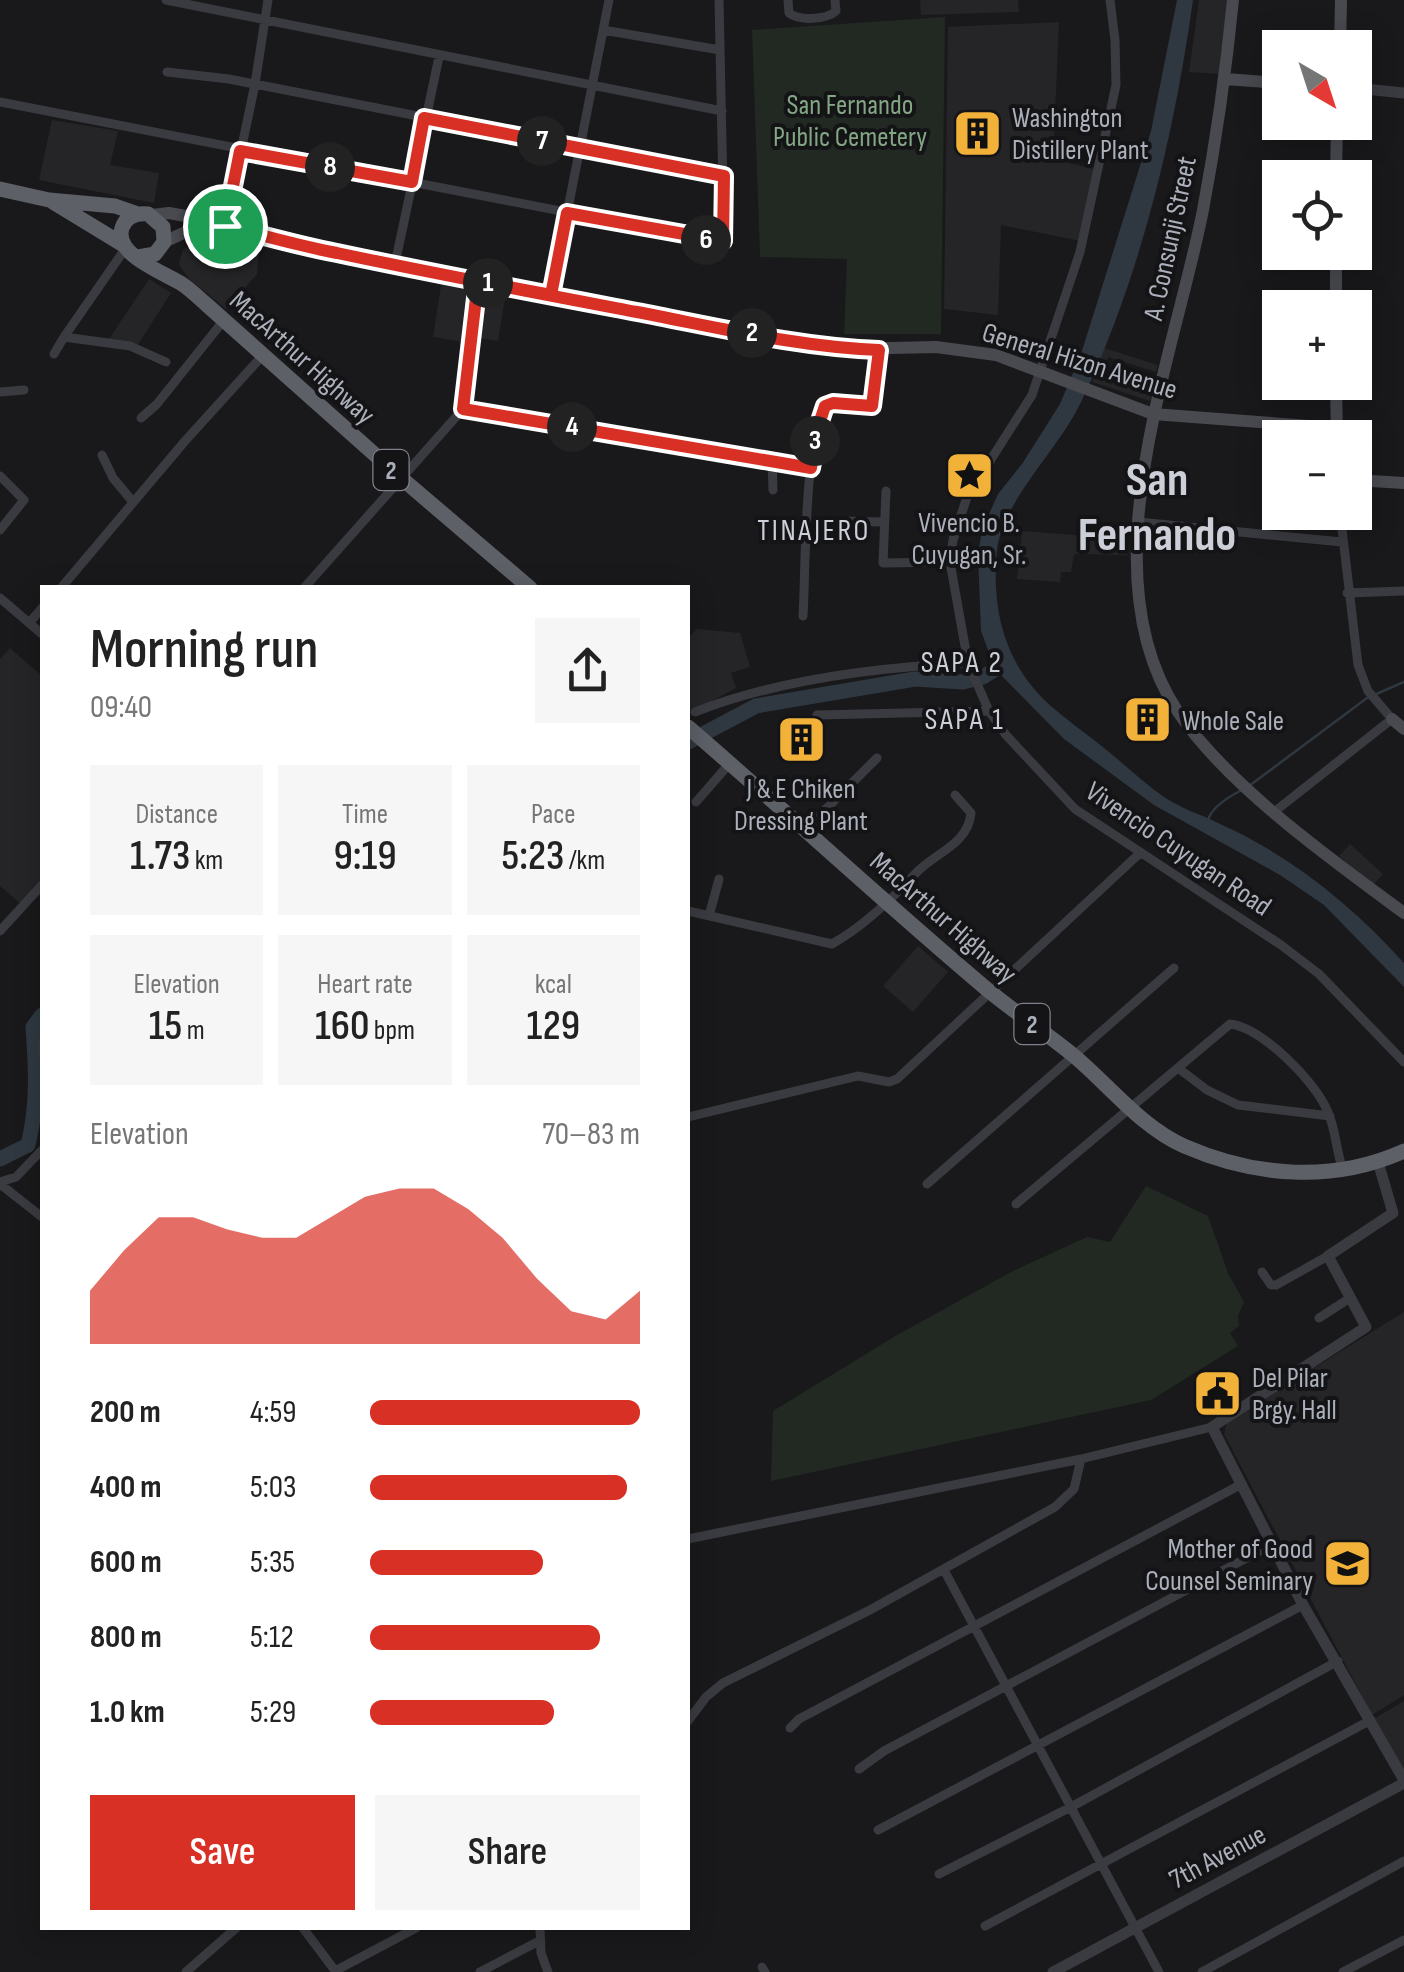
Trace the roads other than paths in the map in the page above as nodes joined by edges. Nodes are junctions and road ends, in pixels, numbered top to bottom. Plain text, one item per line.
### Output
1 (166, 0) edge
2 (268, 0) edge
3 (609, 0) edge
4 (718, 0) edge
5 (788, 0) edge
6 (836, 0) edge
7 (1110, 0) edge
8 (1233, 0) edge
9 (1342, 0) edge
10 (264, 20) junction
11 (603, 30) junction
12 (1341, 30) edge
13 (720, 50) junction
14 (439, 57) junction
15 (167, 72) dead end
16 (1226, 79) junction
17 (1262, 82) edge
18 (592, 83) junction
19 (255, 84) junction
20 (1372, 90) edge
21 (1404, 93) edge
22 (0, 102) edge
23 (722, 111) junction
24 (424, 118) junction
25 (579, 148) junction
26 (240, 151) junction
27 (724, 176) junction
28 (412, 182) junction
29 (0, 189) edge
30 (49, 200) junction
31 (567, 213) junction
32 (145, 214) junction
33 (223, 226) junction
34 (163, 245) junction
35 (128, 250) junction
36 (395, 264) junction
37 (478, 281) junction
38 (178, 282) junction
39 (551, 295) junction
40 (224, 320) junction
41 (64, 338) junction
42 (879, 350) junction
43 (54, 354) dead end
44 (264, 354) junction
45 (166, 362) dead end
46 (1041, 370) junction
47 (24, 390) dead end
48 (0, 392) edge
49 (463, 409) junction
50 (1154, 414) junction
51 (141, 418) dead end
52 (1262, 427) edge
53 (102, 456) dead end
54 (772, 460) junction
55 (811, 468) junction
56 (0, 476) edge
57 (400, 477) junction
58 (1372, 481) edge
59 (1404, 482) edge
60 (773, 490) dead end
61 (886, 491) dead end
62 (133, 502) junction
63 (841, 521) dead end
64 (883, 522) junction
65 (1138, 522) junction
66 (0, 530) edge
67 (1341, 530) edge
68 (1342, 542) junction
69 (950, 562) junction
70 (64, 585) edge
71 (307, 585) edge
72 (526, 585) edge
73 (1404, 591) edge
74 (1347, 593) junction
75 (0, 598) edge
76 (40, 610) edge
77 (804, 616) dead end
78 (30, 622) junction
79 (40, 632) edge
80 (968, 664) junction
81 (989, 711) junction
82 (817, 715) dead end
83 (1392, 719) junction
84 (691, 720) edge
85 (1404, 729) edge
86 (877, 758) dead end
87 (730, 763) junction
88 (956, 794) dead end
89 (696, 802) dead end
90 (1274, 812) junction
91 (805, 830) junction
92 (1140, 853) junction
93 (719, 880) dead end
94 (40, 887) edge
95 (888, 902) junction
96 (690, 911) edge
97 (1404, 913) edge
98 (709, 916) junction
99 (0, 931) edge
100 (1174, 968) dead end
101 (991, 992) junction
102 (1074, 1056) junction
103 (1404, 1062) edge
104 (1178, 1068) junction
105 (1130, 1108) junction
106 (1330, 1116) junction
107 (690, 1117) edge
108 (1404, 1151) edge
109 (40, 1152) edge
110 (1378, 1162) junction
111 (1343, 1170) junction
112 (0, 1183) edge
113 (927, 1184) dead end
114 (1016, 1204) dead end
115 (40, 1215) edge
116 (1328, 1256) junction
117 (1262, 1272) dead end
118 (1350, 1298) junction
119 (1319, 1318) dead end
120 (1212, 1426) junction
121 (1081, 1459) junction
122 (1240, 1485) junction
123 (690, 1539) edge
124 (1272, 1545) junction
125 (944, 1570) junction
126 (1303, 1606) junction
127 (975, 1628) junction
128 (1338, 1661) junction
129 (1008, 1688) junction
130 (690, 1718) edge
131 (1370, 1720) junction
132 (790, 1728) dead end
133 (1039, 1747) junction
134 (859, 1769) dead end
135 (1404, 1781) edge
136 (1071, 1807) junction
137 (878, 1830) dead end
138 (1404, 1861) edge
139 (1102, 1863) junction
140 (939, 1874) dead end
141 (985, 1926) dead end
142 (1136, 1928) junction
143 (234, 1930) edge
144 (305, 1930) edge
145 (412, 1930) edge
146 (540, 1930) edge
147 (1404, 1940) edge
148 (539, 1941) junction
149 (336, 1971) edge
150 (186, 1972) edge
151 (480, 1972) edge
152 (548, 1972) edge
153 (1053, 1972) edge
154 (1159, 1972) edge
155 (1202, 1972) edge
156 (1343, 1972) edge

1 - 10 street
2 - 10 street
3 - 11 street
4 - 13 street
5 - 6 street
7 - 46 street, Vivencio Cuyugan Road
8 - 16 main road, A. Consunji Street
9 - 12 main road
10 - 14 street
10 - 19 street
11 - 13 street
11 - 18 street
13 - 23 street
14 - 18 street
14 - 24 street
15 - 19 street
16 - 17 main road
16 - 50 main road, A. Consunji Street
18 - 23 street
18 - 25 street
19 - 24 street
19 - 26 street
20 - 21 street
22 - 26 street
23 - 27 street
24 - 25 street
24 - 28 street
25 - 27 street
25 - 31 street
26 - 28 street
26 - 33 street
27 - 31 street
28 - 31 street
28 - 36 street
29 - 30 highway, MacArthur Highway / 2
30 - 32 highway, MacArthur Highway / 2
30 - 35 highway, MacArthur Highway / 2
31 - 39 street
32 - 33 main road, General Hizon Avenue
32 - 34 highway, MacArthur Highway / 2
32 - 35 highway
33 - 34 main road, General Hizon Avenue
33 - 36 main road, General Hizon Avenue
34 - 35 highway
34 - 38 highway, MacArthur Highway / 2
35 - 38 highway, MacArthur Highway / 2
35 - 41 street
36 - 37 main road, General Hizon Avenue
37 - 39 main road, General Hizon Avenue
37 - 49 street
38 - 40 highway, MacArthur Highway / 2
39 - 42 main road, General Hizon Avenue
40 - 44 highway, MacArthur Highway / 2
40 - 51 street
41 - 43 street
41 - 45 street
42 - 46 main road, General Hizon Avenue
42 - 55 street
44 - 57 highway, MacArthur Highway / 2
44 - 62 street
46 - 50 main road, General Hizon Avenue
46 - 69 street, Vivencio Cuyugan Road
47 - 48 street
49 - 54 street
49 - 57 street
50 - 52 main road, General Hizon Avenue
50 - 65 main road, A. Consunji Street
53 - 62 street
54 - 55 street
54 - 60 street
55 - 77 street
56 - 66 street
57 - 71 street
57 - 72 highway, MacArthur Highway / 2
58 - 59 main road
61 - 64 street
62 - 70 street
63 - 64 street
64 - 69 street
65 - 68 street
65 - 90 main road, A. Consunji Street
67 - 68 street
68 - 74 street
69 - 80 street, Vivencio Cuyugan Road
73 - 74 street
74 - 83 street
75 - 78 street
76 - 78 street
78 - 79 street
80 - 81 street, Vivencio Cuyugan Road
80 - 84 street
81 - 82 street
81 - 92 street, Vivencio Cuyugan Road
83 - 85 main road
83 - 90 street
84 - 87 highway, MacArthur Highway / 2
86 - 91 street
87 - 89 street
87 - 91 highway, MacArthur Highway / 2
88 - 95 street
90 - 97 main road, A. Consunji Street
91 - 95 highway, MacArthur Highway / 2
92 - 101 street
92 - 103 street, Vivencio Cuyugan Road
93 - 98 street
94 - 99 street
95 - 98 street
95 - 101 highway, MacArthur Highway / 2
96 - 98 street
100 - 102 street
101 - 102 highway, MacArthur Highway / 2
101 - 107 street
102 - 105 highway, MacArthur Highway / 2
102 - 113 street
104 - 105 street
104 - 106 street
104 - 106 street
105 - 111 highway, MacArthur Highway / 2
105 - 114 street
106 - 111 street
108 - 110 highway, MacArthur Highway / 2
109 - 112 street
110 - 111 highway, MacArthur Highway / 2
110 - 116 street
112 - 115 street
116 - 117 street
116 - 118 street
118 - 119 street
118 - 120 street
120 - 121 street
120 - 122 street
121 - 123 street
121 - 125 street
122 - 124 street
122 - 127 street
124 - 126 street
124 - 129 street
125 - 127 street
125 - 130 street
126 - 128 street
126 - 133 street
127 - 129 street
127 - 132 street
128 - 131 street
128 - 136 street
129 - 133 street
129 - 134 street
131 - 135 street
131 - 139 street
133 - 136 street
133 - 137 street
135 - 142 street, 7th Avenue
136 - 139 street
136 - 140 street
138 - 155 street
139 - 141 street
139 - 142 street
142 - 153 street, 7th Avenue
142 - 154 street
143 - 150 street
144 - 149 street
145 - 149 street
146 - 148 street
147 - 156 street
148 - 151 street
148 - 152 street

